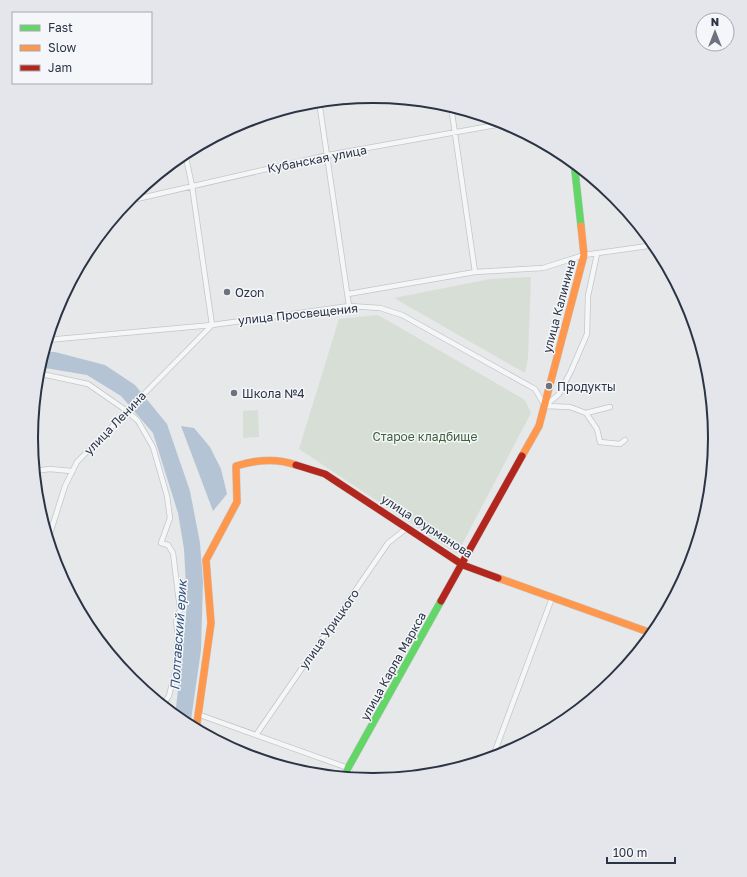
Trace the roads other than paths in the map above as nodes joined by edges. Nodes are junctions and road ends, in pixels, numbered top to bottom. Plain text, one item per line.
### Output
1 (320, 107) edge
2 (452, 112) edge
3 (494, 126) edge
4 (456, 134) junction
5 (328, 155) junction
6 (187, 160) edge
7 (575, 170) edge
8 (192, 186) junction
9 (139, 198) edge
10 (648, 246) edge
11 (596, 254) junction
12 (584, 255) junction
13 (475, 272) junction
14 (348, 294) junction
15 (349, 306) junction
16 (212, 324) junction
17 (53, 339) edge
18 (44, 374) edge
19 (545, 406) junction
20 (610, 406) dead end
21 (127, 411) junction
22 (586, 413) junction
23 (625, 440) dead end
24 (40, 470) edge
25 (72, 471) junction
26 (408, 528) junction
27 (51, 531) edge
28 (463, 564) junction
29 (552, 598) junction
30 (648, 632) edge
31 (165, 702) edge
32 (200, 715) junction
33 (198, 724) edge
34 (256, 735) junction
35 (495, 751) edge
36 (348, 768) junction
37 (347, 773) edge
38 (350, 773) edge

1 - 5 street
2 - 4 street
3 - 4 street, Кубанская улица
4 - 5 street, Кубанская улица
4 - 13 street
5 - 8 street, Кубанская улица
5 - 14 street
6 - 8 street
7 - 12 street, улица Калинина
8 - 9 street, Кубанская улица
8 - 16 street
10 - 11 street, улица Просвещения
11 - 12 street, улица Просвещения
11 - 19 street
12 - 13 street, улица Просвещения
12 - 19 street, улица Калинина
13 - 14 street, улица Просвещения
14 - 15 street
15 - 16 street, улица Просвещения
15 - 19 street, улица Просвещения
16 - 17 street, улица Просвещения
16 - 21 street, улица Ленина
18 - 21 street
19 - 22 street
19 - 28 street, улица Калинина
20 - 22 street
21 - 25 street, улица Ленина
21 - 31 street
22 - 23 street
24 - 25 street
25 - 27 street, улица Ленина
26 - 28 street, улица Фурманова
26 - 32 street, улица Фурманова
26 - 34 street, улица Урицкого
28 - 29 street, улица Фурманова
28 - 36 street, улица Карла Маркса
29 - 30 street, улица Фурманова
29 - 35 street
32 - 33 street
32 - 34 street
34 - 36 street
36 - 37 street, улица Карла Маркса
36 - 38 street

